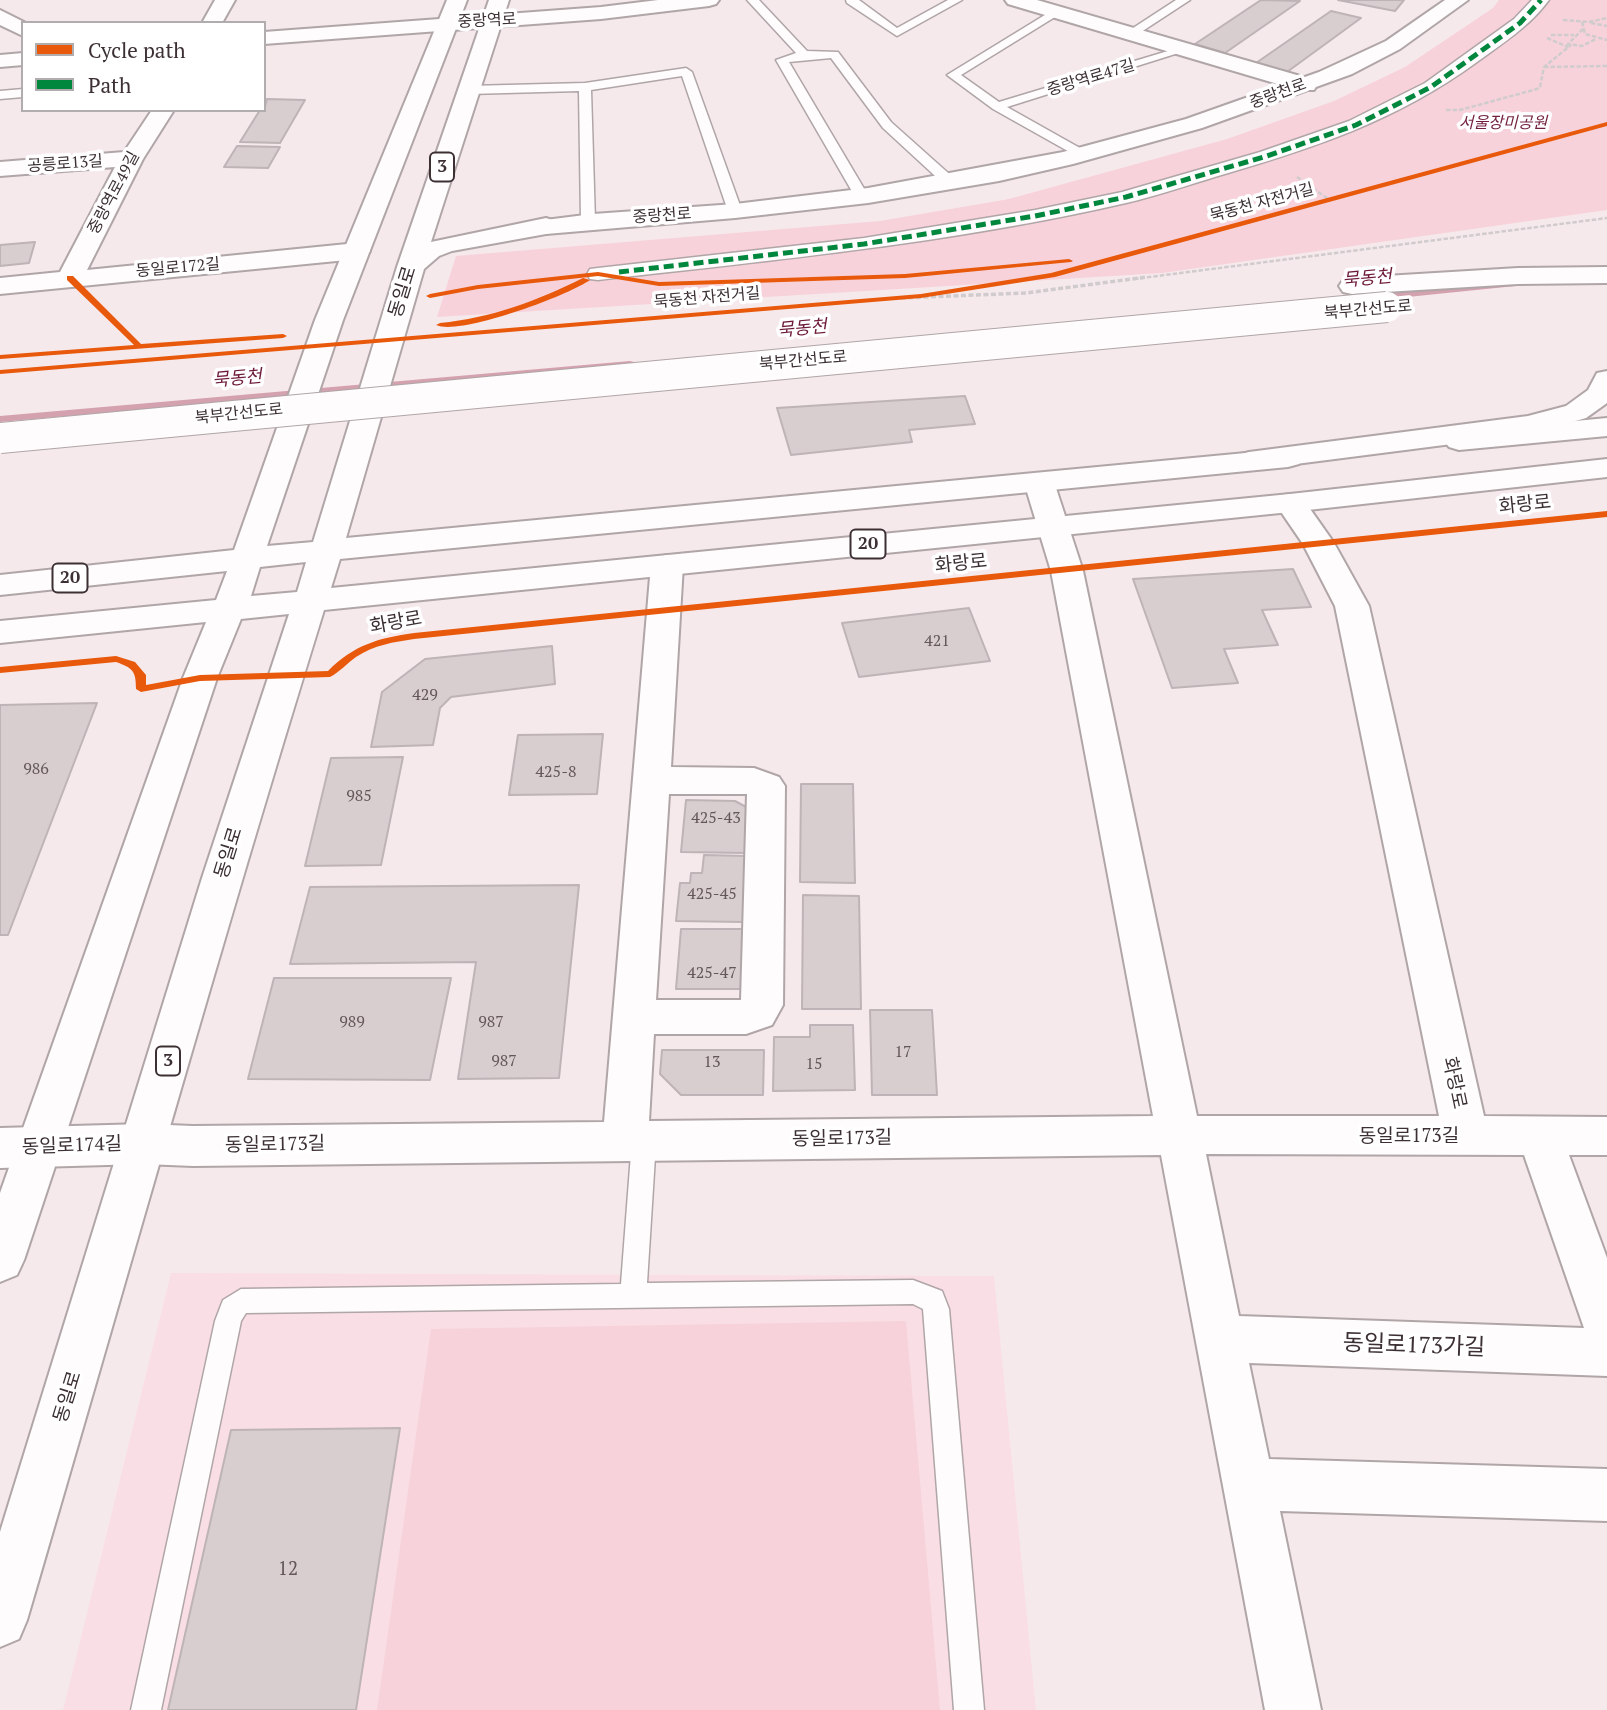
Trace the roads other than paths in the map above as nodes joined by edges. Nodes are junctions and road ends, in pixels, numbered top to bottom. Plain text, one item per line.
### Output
1 (225, 0) edge
2 (457, 0) edge
3 (709, 0) edge
4 (753, 0) edge
5 (853, 0) edge
6 (956, 0) edge
7 (1015, 0) edge
8 (1184, 0) edge
9 (1458, 0) edge
10 (1541, 0) edge
11 (1050, 7) edge
12 (495, 10) edge
13 (0, 16) edge
14 (213, 21) edge
15 (449, 23) junction
16 (21, 29) edge
17 (1131, 34) junction
18 (266, 38) edge
19 (1185, 50) junction
20 (804, 55) junction
21 (21, 59) edge
22 (0, 61) edge
23 (1306, 85) junction
24 (585, 86) junction
25 (469, 90) junction
26 (21, 93) edge
27 (0, 94) edge
28 (997, 106) junction
29 (162, 112) edge
30 (1082, 155) junction
31 (131, 159) junction
32 (0, 169) edge
33 (951, 183) junction
34 (862, 197) junction
35 (735, 211) junction
36 (427, 213) junction
37 (588, 221) junction
38 (546, 226) junction
39 (356, 251) junction
40 (411, 267) junction
41 (598, 274) dead end
42 (1607, 275) edge
43 (70, 278) junction
44 (0, 286) edge
45 (1607, 299) edge
46 (919, 325) dead end
47 (405, 373) dead end
48 (1607, 379) edge
49 (283, 385) dead end
50 (1607, 427) edge
51 (0, 438) edge
52 (1250, 461) junction
53 (1607, 468) edge
54 (1039, 482) junction
55 (1290, 503) junction
56 (1053, 526) junction
57 (326, 551) junction
58 (245, 560) junction
59 (667, 565) junction
60 (0, 584) edge
61 (309, 601) junction
62 (228, 609) junction
63 (0, 632) edge
64 (650, 780) junction
65 (634, 1017) junction
66 (1180, 1135) junction
67 (1540, 1136) junction
68 (1607, 1136) edge
69 (1466, 1137) junction
70 (635, 1141) junction
71 (144, 1144) junction
72 (20, 1147) edge
73 (0, 1260) edge
74 (633, 1295) junction
75 (1607, 1324) edge
76 (1220, 1339) junction
77 (1607, 1352) edge
78 (1248, 1484) junction
79 (1607, 1495) edge
80 (0, 1620) edge
81 (146, 1710) edge
82 (969, 1710) edge
83 (1293, 1710) edge

1 - 14 main road
2 - 15 main road
3 - 12 main road, 중랑역로
4 - 20 lane
5 - 6 lane
7 - 11 main road, 중랑역로47길
8 - 17 lane, 중랑역로47길
9 - 23 main road, 중랑천로
10 - 41 street
11 - 17 main road, 중랑역로47길
11 - 28 lane
12 - 15 main road, 중랑역로
12 - 25 main road, 동일로 / 3
13 - 16 main road
15 - 18 main road, 중랑역로
15 - 39 main road
17 - 19 main road, 중랑역로47길
19 - 23 main road, 중랑역로47길
19 - 28 lane, 중랑역로47길
20 - 33 lane
20 - 34 lane
21 - 22 main road
23 - 30 main road, 중랑천로
24 - 25 lane
24 - 35 lane
24 - 37 lane
25 - 36 main road, 동일로 / 3
26 - 27 lane
28 - 30 lane
29 - 31 main road, 중랑역로49길
30 - 33 main road, 중랑천로
31 - 32 main road, 공릉로13길
31 - 43 main road, 중랑역로49길
33 - 34 main road, 중랑천로
34 - 35 main road, 중랑천로
35 - 37 main road, 중랑천로
36 - 38 main road
36 - 40 main road, 동일로 / 3
37 - 38 main road, 중랑천로
38 - 40 main road
39 - 43 main road, 동일로172길
39 - 58 main road
40 - 57 main road, 동일로 / 3
42 - 46 main road, 북부간선도로
43 - 44 main road, 동일로172길
45 - 51 main road, 북부간선도로, bridge
47 - 49 main road, 북부간선도로
48 - 52 main road
50 - 52 main road, 20
52 - 54 main road, 20
53 - 55 main road, 화랑로 / 20
54 - 56 main road
54 - 57 main road, 20
55 - 56 main road, 화랑로 / 20
55 - 69 main road, 화랑로
56 - 59 main road, 화랑로 / 20
56 - 66 main road
57 - 58 main road, 20
57 - 61 main road, 동일로 / 3
58 - 60 main road, 20
58 - 62 main road
59 - 61 main road, 화랑로 / 20
59 - 64 main road
61 - 62 main road, 화랑로 / 20
61 - 71 main road, 동일로 / 3
62 - 63 main road, 화랑로 / 20
62 - 72 main road
64 - 65 main road
64 - 65 main road
65 - 70 main road
66 - 69 main road, 동일로173길
66 - 70 main road, 동일로173길
66 - 76 main road
67 - 68 main road, 동일로173길
67 - 69 main road, 동일로173길
67 - 75 main road
70 - 71 main road, 동일로173길
70 - 74 lane
71 - 72 main road, 동일로174길
71 - 80 main road, 동일로 / 3
72 - 73 main road
74 - 81 lane
74 - 82 lane
76 - 77 main road, 동일로173가길
76 - 78 main road
78 - 79 main road
78 - 83 main road

